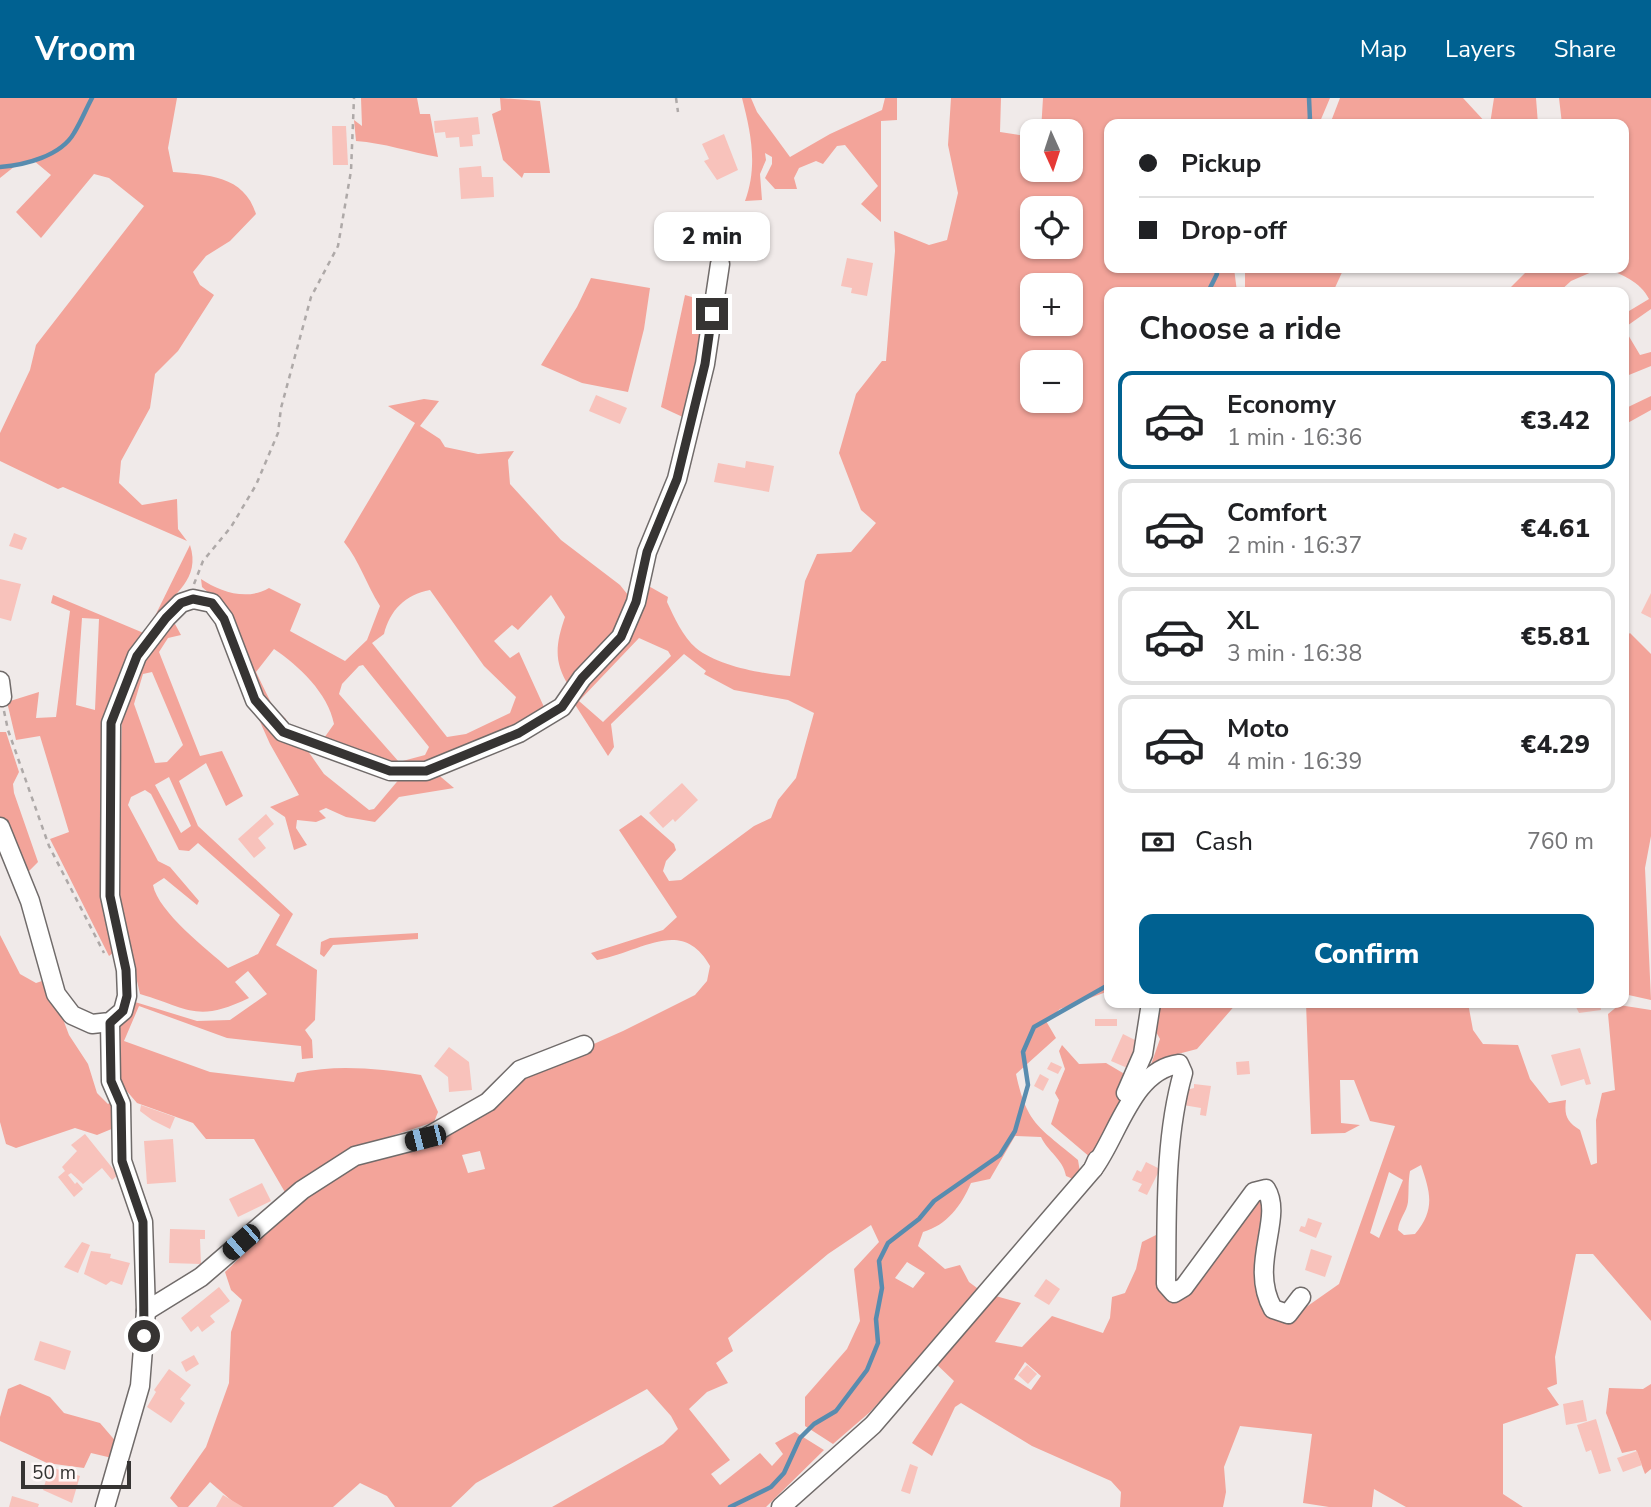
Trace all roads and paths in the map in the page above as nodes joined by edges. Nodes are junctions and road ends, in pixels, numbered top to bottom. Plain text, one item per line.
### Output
1 (354, 98) edge
2 (676, 98) edge
3 (678, 112) dead end
4 (720, 264) dead end
5 (188, 600) junction
6 (1, 689) edge
7 (0, 827) edge
8 (109, 962) dead end
9 (1150, 1008) edge
10 (110, 1023) junction
11 (583, 1045) dead end
12 (1093, 1169) junction
13 (1301, 1297) dead end
14 (146, 1311) junction
15 (105, 1507) edge
16 (781, 1507) edge

1 - 5 path
2 - 3 path
4 - 5 street
5 - 10 street
6 - 8 path
7 - 10 street
9 - 12 street
10 - 14 street
11 - 14 street
12 - 13 street
12 - 16 street
14 - 15 street

